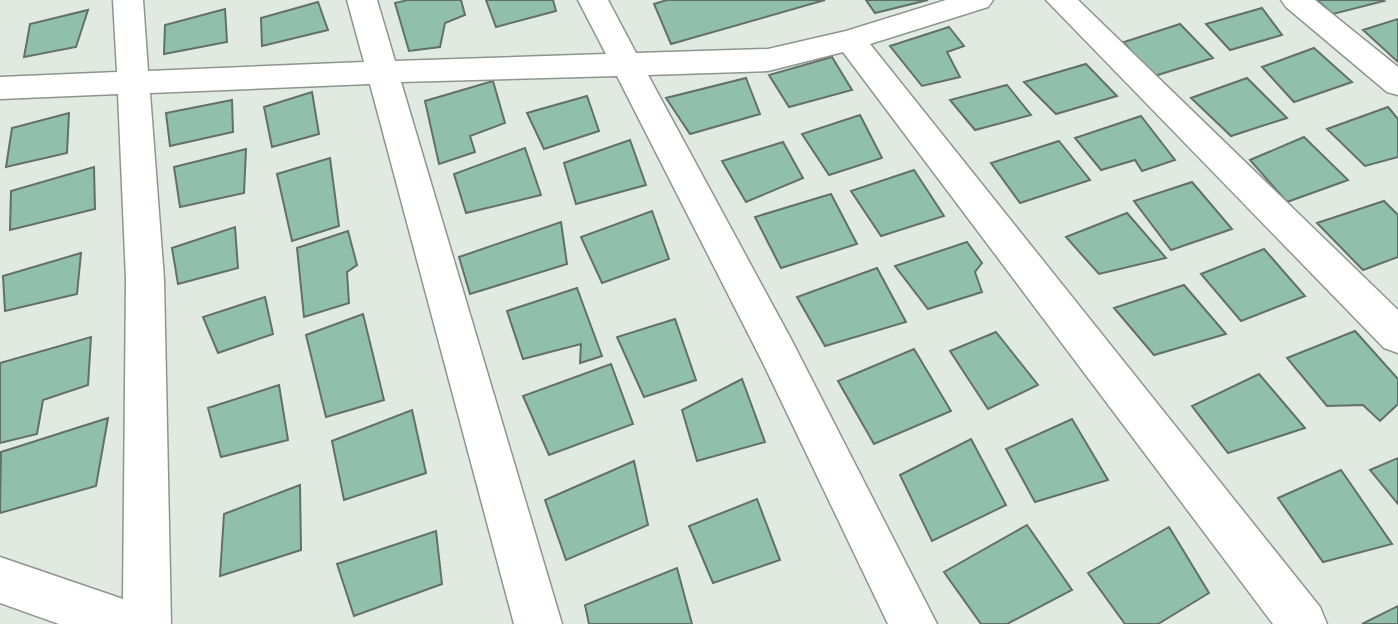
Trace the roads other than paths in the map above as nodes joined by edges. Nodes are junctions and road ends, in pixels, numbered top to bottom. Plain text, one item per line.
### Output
1 (128, 0) edge
2 (362, 0) edge
3 (593, 0) edge
4 (978, 0) edge
5 (1061, 0) edge
6 (1296, 0) edge
7 (849, 40) junction
8 (628, 65) junction
9 (382, 72) junction
10 (133, 82) junction
11 (1398, 84) edge
12 (0, 88) edge
13 (1398, 336) edge
14 (0, 580) edge
15 (126, 624) edge
16 (146, 624) edge
17 (538, 624) edge
18 (913, 624) edge
19 (1303, 624) edge

1 - 10 street
2 - 9 street
3 - 8 street
4 - 7 street
5 - 13 street
6 - 11 street
7 - 8 street
7 - 19 street
8 - 9 street
8 - 18 street
9 - 10 street
9 - 17 street
10 - 12 street
10 - 16 street
14 - 15 street

